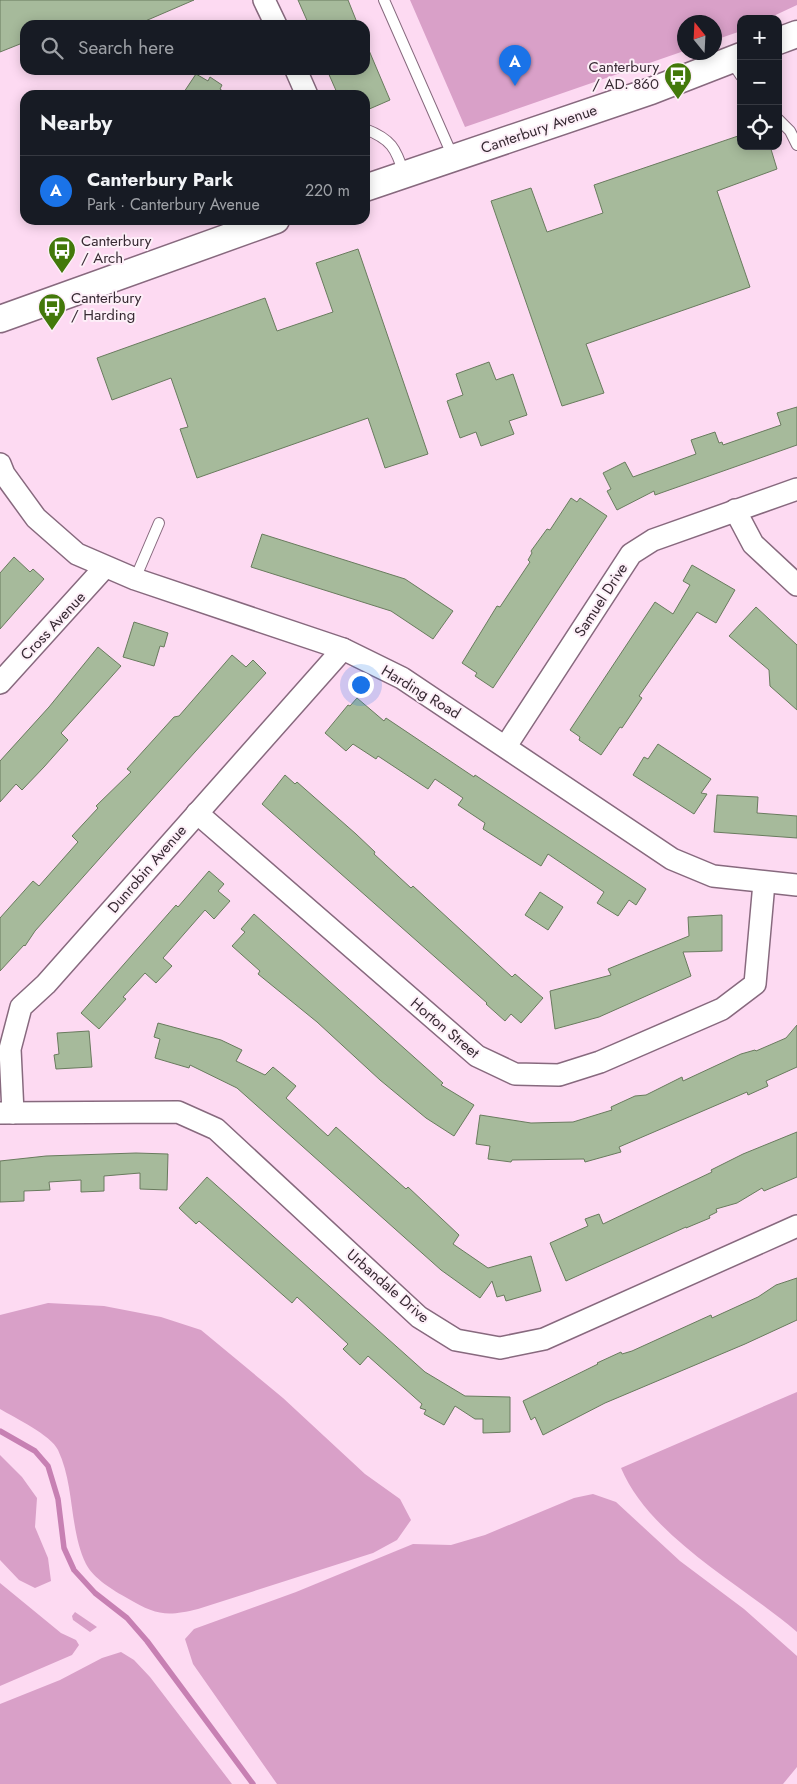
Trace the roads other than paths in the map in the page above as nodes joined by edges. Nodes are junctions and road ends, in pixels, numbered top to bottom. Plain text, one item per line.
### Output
1 (264, 0) edge
2 (384, 0) edge
3 (274, 20) edge
4 (797, 34) edge
5 (782, 40) edge
6 (737, 64) edge
7 (298, 75) edge
8 (305, 90) edge
9 (782, 123) edge
10 (370, 131) edge
11 (797, 145) edge
12 (453, 158) junction
13 (404, 175) junction
14 (370, 186) edge
15 (262, 225) edge
16 (0, 319) edge
17 (0, 464) edge
18 (797, 489) edge
19 (735, 510) junction
20 (159, 523) dead end
21 (105, 567) junction
22 (135, 579) junction
23 (797, 585) edge
24 (343, 649) junction
25 (0, 684) edge
26 (506, 746) junction
27 (197, 813) junction
28 (764, 883) junction
29 (797, 885) edge
30 (6, 1113) edge
31 (797, 1226) edge

1 - 3 street
2 - 12 lane
4 - 5 street
6 - 12 street, Canterbury Avenue
7 - 8 street
9 - 11 lane
10 - 13 lane
12 - 13 street, Canterbury Avenue
13 - 14 street, Canterbury Avenue
15 - 16 street
17 - 21 street, Harding Road
18 - 19 street, Samuel Drive
19 - 23 street
19 - 26 street, Samuel Drive
20 - 22 lane
21 - 22 street, Harding Road
21 - 25 street, Cross Avenue
22 - 24 street, Harding Road
24 - 26 street, Harding Road
24 - 27 street, Dunrobin Avenue
26 - 28 street, Harding Road
27 - 28 street, Horton Street
27 - 30 street, Dunrobin Avenue
28 - 29 street, Harding Road
30 - 31 street, Urbandale Drive

